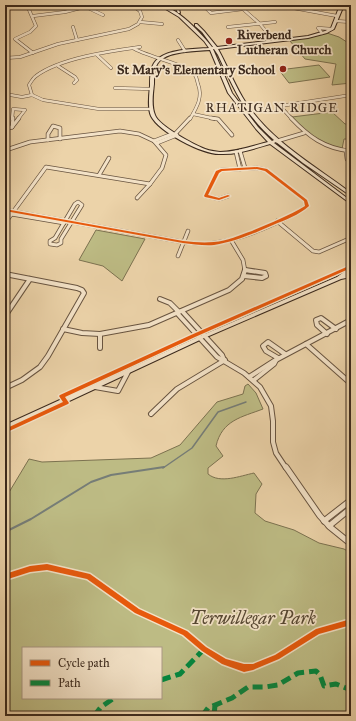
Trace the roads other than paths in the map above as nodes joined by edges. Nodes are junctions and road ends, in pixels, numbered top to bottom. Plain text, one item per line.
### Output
1 (27, 5) edge
2 (92, 5) edge
3 (132, 5) edge
4 (164, 5) edge
5 (176, 5) edge
6 (203, 5) edge
7 (242, 5) edge
8 (342, 6) edge
9 (86, 7) junction
10 (288, 7) dead end
11 (351, 8) edge
12 (243, 9) junction
13 (179, 12) junction
14 (33, 16) junction
15 (103, 16) dead end
16 (337, 16) junction
17 (336, 21) junction
18 (140, 22) junction
19 (275, 22) dead end
20 (351, 22) edge
21 (162, 24) dead end
22 (260, 24) junction
23 (73, 27) dead end
24 (228, 27) dead end
25 (77, 40) junction
26 (178, 40) dead end
27 (273, 40) junction
28 (140, 47) dead end
29 (133, 48) junction
30 (211, 48) junction
31 (217, 48) junction
32 (185, 51) junction
33 (33, 53) junction
34 (97, 55) junction
35 (5, 58) edge
36 (160, 59) junction
37 (58, 66) junction
38 (111, 68) dead end
39 (74, 83) dead end
40 (115, 88) dead end
41 (152, 89) junction
42 (5, 94) edge
43 (32, 95) junction
44 (351, 95) edge
45 (151, 109) junction
46 (192, 114) junction
47 (12, 127) junction
48 (5, 129) edge
49 (304, 133) junction
50 (175, 134) junction
51 (232, 135) dead end
52 (60, 138) junction
53 (48, 140) junction
54 (155, 142) junction
55 (274, 142) junction
56 (5, 147) edge
57 (9, 149) junction
58 (238, 151) junction
59 (346, 151) junction
60 (351, 151) edge
61 (5, 154) edge
62 (109, 158) dead end
63 (351, 164) edge
64 (245, 168) junction
65 (240, 169) junction
66 (99, 176) junction
67 (150, 184) junction
68 (351, 195) edge
69 (228, 196) dead end
70 (137, 198) dead end
71 (351, 203) edge
72 (5, 210) edge
73 (5, 213) edge
74 (12, 213) junction
75 (64, 221) junction
76 (277, 221) junction
77 (71, 222) junction
78 (5, 223) edge
79 (188, 231) dead end
80 (351, 238) edge
81 (231, 240) junction
82 (183, 242) junction
83 (178, 256) dead end
84 (351, 269) edge
85 (245, 270) junction
86 (5, 274) edge
87 (351, 275) edge
88 (244, 276) junction
89 (339, 278) junction
90 (30, 279) junction
91 (160, 299) dead end
92 (179, 312) junction
93 (5, 316) edge
94 (351, 320) edge
95 (63, 329) junction
96 (336, 329) junction
97 (100, 334) junction
98 (327, 334) junction
99 (203, 337) junction
100 (306, 344) junction
101 (100, 348) dead end
102 (284, 354) junction
103 (277, 359) junction
104 (224, 360) junction
105 (128, 372) junction
106 (249, 377) junction
107 (254, 380) junction
108 (351, 381) edge
109 (95, 387) junction
110 (5, 388) edge
111 (151, 414) dead end
112 (5, 428) edge
113 (351, 500) edge
114 (351, 508) edge
115 (324, 521) junction
116 (329, 526) junction
117 (351, 544) edge

1 - 14 street
2 - 9 street
3 - 18 street
4 - 13 main road
4 - 30 main road
5 - 13 main road
6 - 12 street
7 - 12 street
8 - 11 street
8 - 16 main road
9 - 14 street
9 - 15 street
10 - 16 street
12 - 22 street
13 - 31 main road
14 - 33 street
16 - 17 main road
17 - 20 street
17 - 27 main road
18 - 21 street
18 - 25 street
19 - 22 street
22 - 24 street
22 - 27 street
23 - 25 street
25 - 33 street
26 - 32 street
27 - 31 main road
28 - 29 street
29 - 34 street
29 - 36 street
30 - 31 main road
30 - 32 main road
30 - 55 main road
31 - 55 main road
32 - 36 main road
33 - 35 street
34 - 37 street
34 - 38 street
36 - 41 main road
36 - 46 street
37 - 39 street
37 - 43 street
40 - 41 street
41 - 45 main road
42 - 43 street
43 - 45 street
44 - 49 street
45 - 50 main road
46 - 50 street
46 - 51 street
47 - 47 street
47 - 48 street
49 - 55 street
49 - 59 street
50 - 54 street
50 - 58 main road
52 - 53 street
52 - 53 street
52 - 54 street
53 - 57 street
54 - 67 street
55 - 58 main road
55 - 68 main road
55 - 71 main road
56 - 57 street
57 - 61 street
58 - 64 street
58 - 65 street
59 - 60 street
59 - 63 street
62 - 66 street
64 - 65 street
64 - 76 street
65 - 69 street
66 - 67 street
66 - 74 street
67 - 70 street
72 - 74 street
73 - 74 street
74 - 75 street
74 - 78 street
75 - 77 street
75 - 77 street
75 - 77 street
76 - 80 street
76 - 81 street
77 - 82 street
79 - 82 street
81 - 82 street
81 - 85 street
82 - 83 street
84 - 89 main road
85 - 88 street
85 - 88 street
86 - 90 street
87 - 89 main road
88 - 92 street
89 - 99 main road
90 - 93 street
90 - 95 street
91 - 92 street
92 - 97 street
92 - 99 street
94 - 96 street
95 - 97 street
95 - 110 street
96 - 98 street
96 - 98 street
97 - 101 street
98 - 100 street
99 - 104 street
99 - 105 main road
100 - 102 street
100 - 108 street
102 - 103 street
102 - 103 street
103 - 106 street
103 - 107 street
104 - 106 street
104 - 111 street
105 - 109 main road
105 - 109 street
106 - 107 street
107 - 115 street
109 - 112 main road
113 - 115 street
114 - 116 street
115 - 116 street
116 - 117 street

